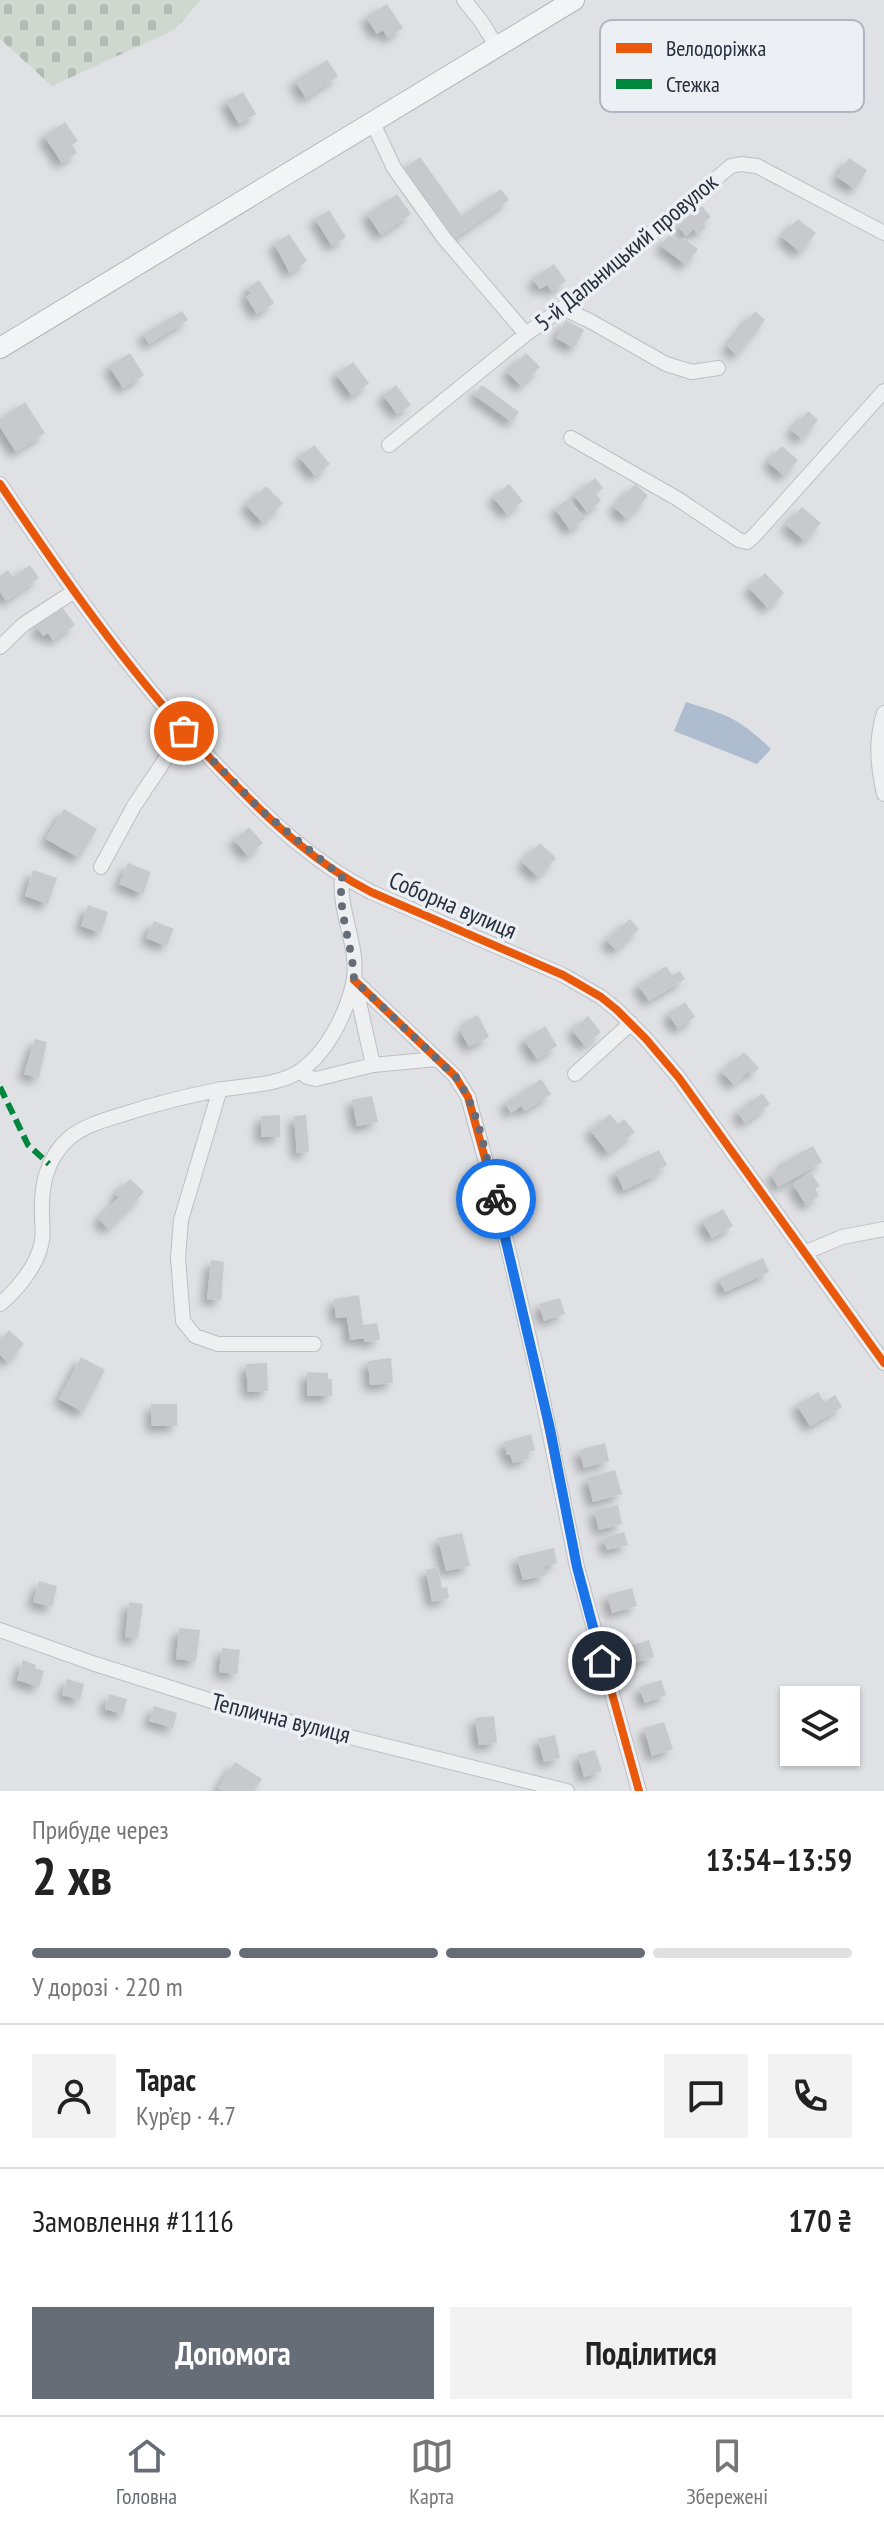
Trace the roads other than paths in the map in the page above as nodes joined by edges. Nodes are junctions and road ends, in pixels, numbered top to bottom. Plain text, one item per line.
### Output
1 (464, 0) edge
2 (574, 0) edge
3 (497, 47) junction
4 (372, 121) junction
5 (884, 233) edge
6 (562, 308) junction
7 (526, 334) junction
8 (0, 348) edge
9 (718, 368) dead end
10 (884, 391) edge
11 (571, 438) dead end
12 (389, 445) dead end
13 (0, 484) edge
14 (73, 592) junction
15 (0, 647) edge
16 (884, 713) edge
17 (184, 731) junction
18 (884, 794) edge
19 (101, 867) dead end
20 (342, 877) junction
21 (354, 980) junction
22 (631, 1023) junction
23 (437, 1059) junction
24 (373, 1065) junction
25 (301, 1071) junction
26 (575, 1074) dead end
27 (220, 1089) junction
28 (884, 1229) edge
29 (804, 1253) junction
30 (0, 1304) edge
31 (314, 1344) dead end
32 (884, 1363) edge
33 (0, 1630) edge
34 (567, 1791) edge
35 (639, 1791) edge

1 - 3 street
2 - 3 highway
3 - 4 highway
4 - 7 street
4 - 8 highway
5 - 6 street, 5-й Дальницький провулок
6 - 7 street, 5-й Дальницький провулок
6 - 9 street
7 - 12 street, 5-й Дальницький провулок
10 - 11 street
13 - 14 street, Соборна вулиця
14 - 15 street
14 - 17 street, Соборна вулиця
16 - 18 street
17 - 19 street
17 - 20 street, Соборна вулиця
20 - 21 street
20 - 22 street, Соборна вулиця
21 - 23 street
21 - 24 street
21 - 25 street
22 - 26 street
22 - 29 street, Соборна вулиця
23 - 24 street
23 - 35 street
24 - 25 street
25 - 27 street
27 - 30 street
27 - 31 street
28 - 29 street
29 - 32 street, Соборна вулиця
33 - 34 street, Теплична вулиця

